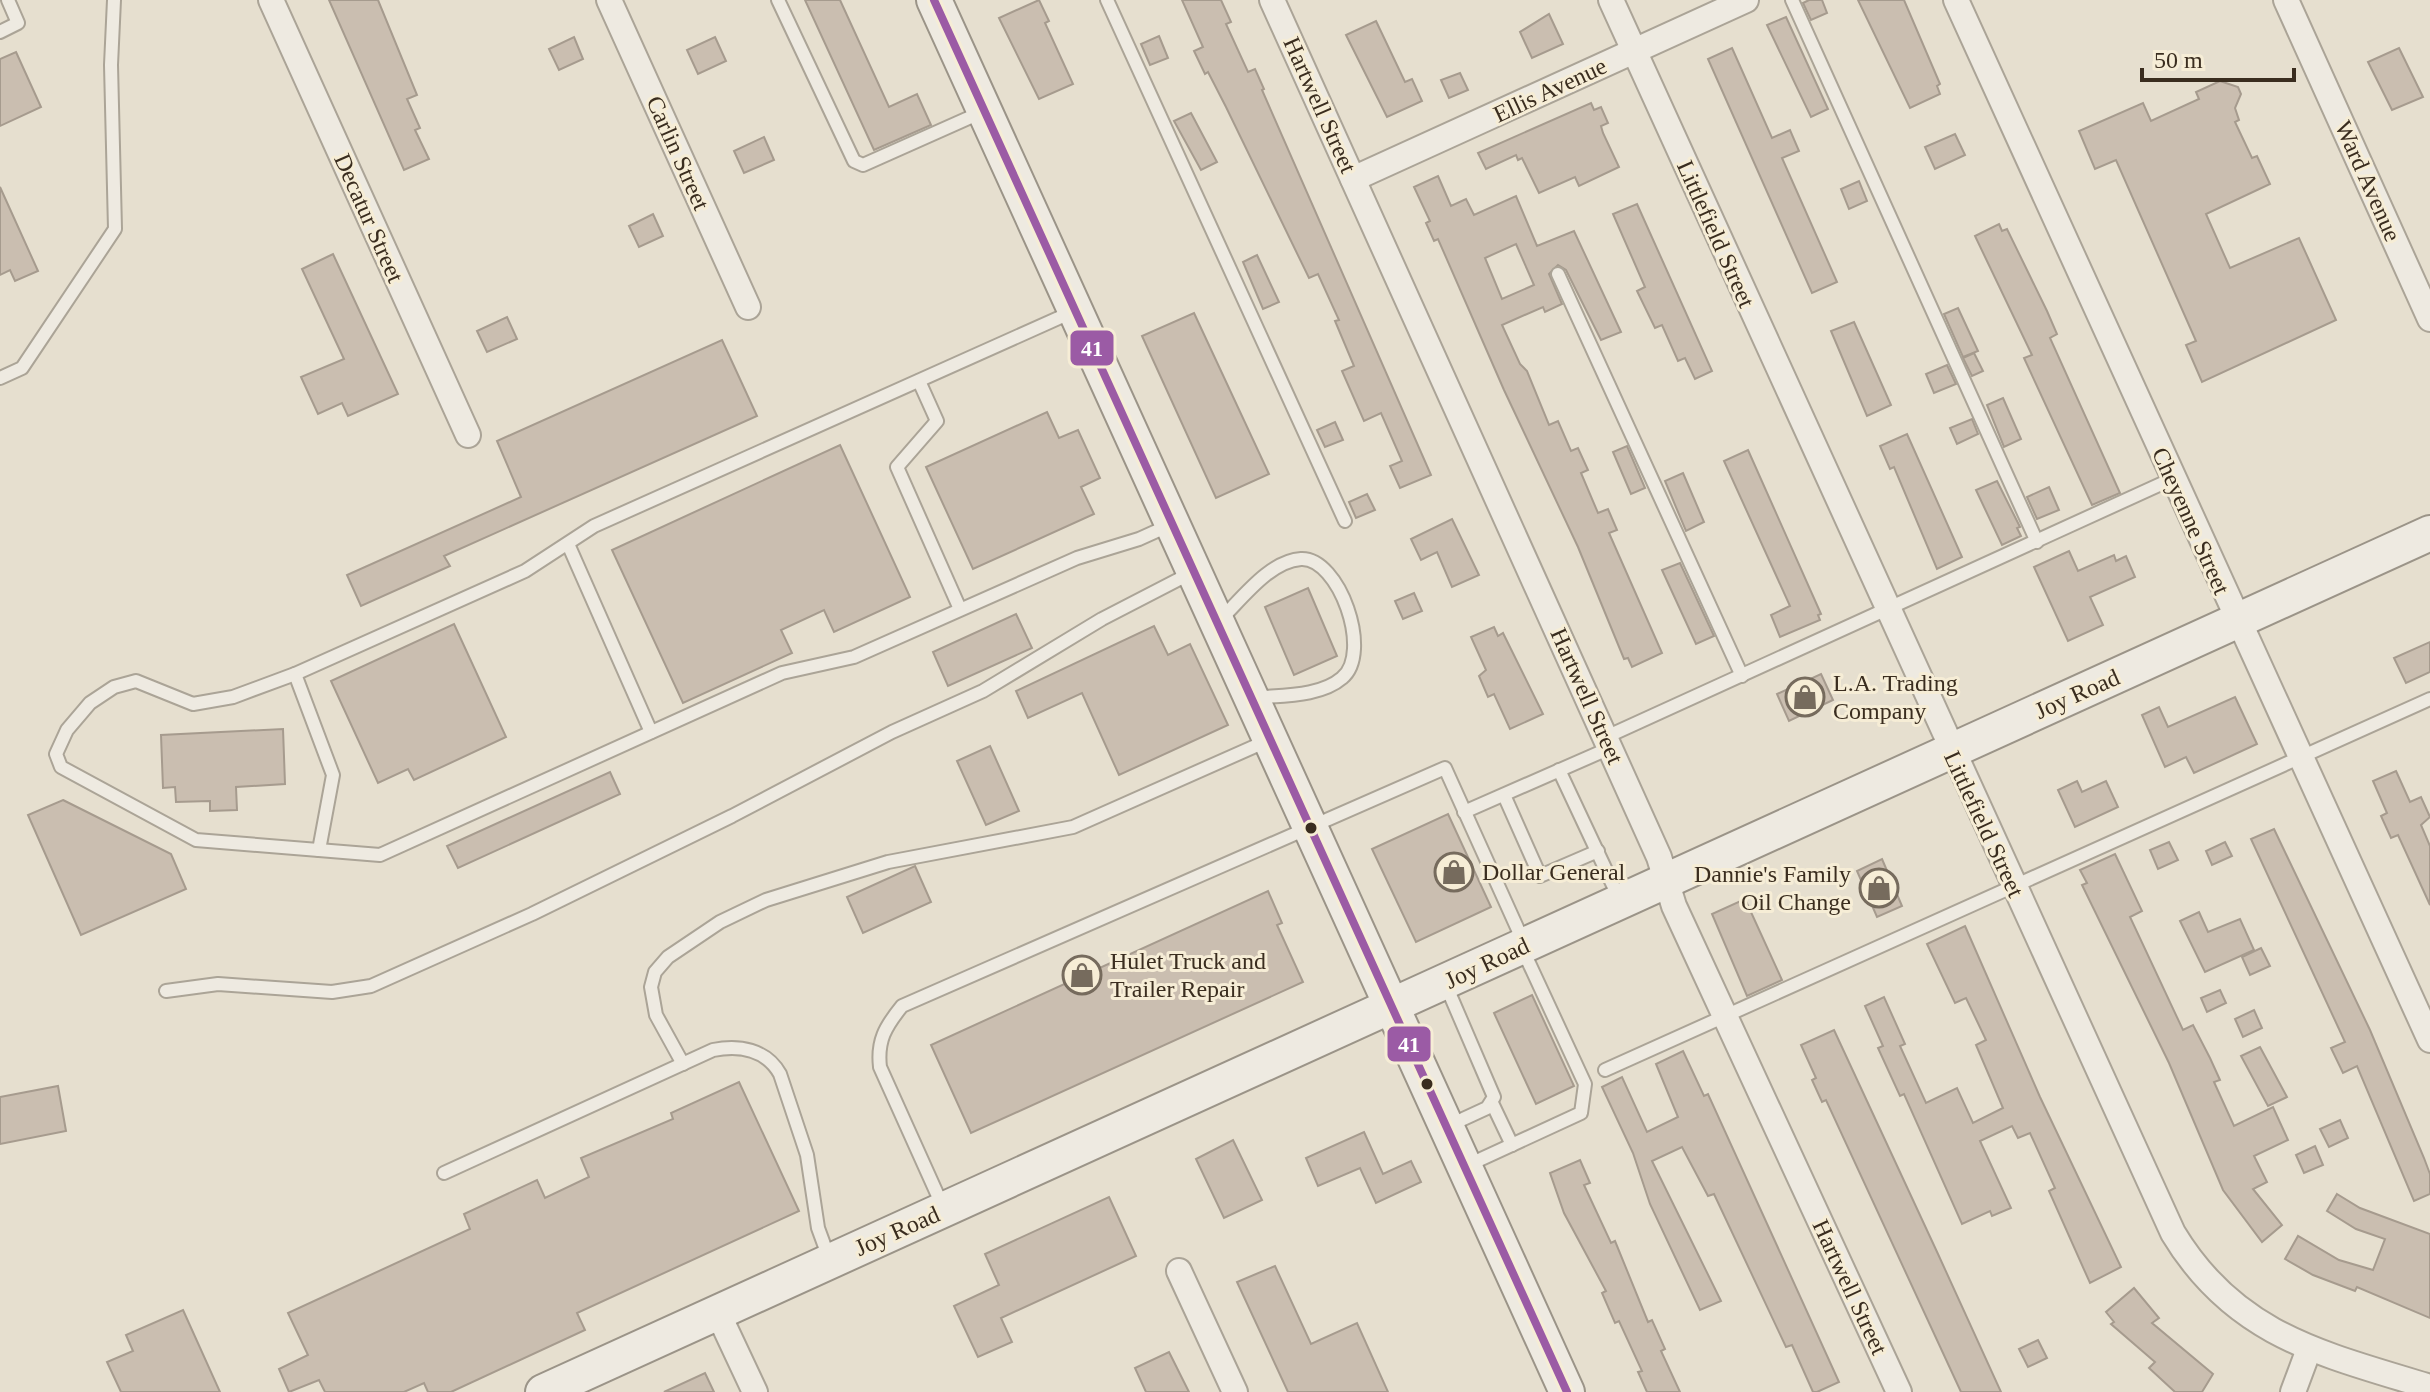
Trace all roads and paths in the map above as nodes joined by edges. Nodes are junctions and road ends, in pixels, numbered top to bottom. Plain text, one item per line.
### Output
1 (8, 0) edge
2 (114, 0) edge
3 (271, 0) edge
4 (609, 0) edge
5 (778, 0) edge
6 (934, 0) edge
7 (1107, 0) edge
8 (1272, 0) edge
9 (1611, 0) edge
10 (1746, 0) edge
11 (1792, 0) edge
12 (1956, 0) edge
13 (2286, 0) edge
14 (0, 32) edge
15 (1634, 51) junction
16 (984, 111) junction
17 (1353, 179) junction
18 (1558, 274) dead end
19 (748, 307) dead end
20 (1075, 311) junction
21 (2430, 319) edge
22 (0, 378) edge
23 (919, 381) junction
24 (468, 435) dead end
25 (2172, 479) junction
26 (1345, 521) dead end
27 (1172, 525) junction
28 (2430, 533) edge
29 (2037, 542) junction
30 (568, 544) junction
31 (1193, 572) junction
32 (960, 609) junction
33 (1887, 611) junction
34 (2237, 621) junction
35 (1217, 623) junction
36 (295, 674) junction
37 (1742, 676) junction
38 (1250, 699) junction
39 (2430, 699) edge
40 (651, 732) junction
41 (1269, 740) junction
42 (1608, 743) junction
43 (1951, 752) junction
44 (2299, 759) junction
45 (1559, 770) junction
46 (1504, 795) junction
47 (1464, 812) junction
48 (1309, 830) junction
49 (319, 850) junction
50 (1598, 851) junction
51 (1666, 881) junction
52 (2014, 888) junction
53 (1621, 902) junction
54 (1524, 946) junction
55 (1445, 983) junction
56 (166, 991) dead end
57 (1390, 1008) junction
58 (1725, 1017) junction
59 (2430, 1040) edge
60 (683, 1064) junction
61 (1605, 1070) dead end
62 (1492, 1103) junction
63 (1445, 1127) junction
64 (1512, 1145) junction
65 (1463, 1167) junction
66 (444, 1173) dead end
67 (944, 1209) junction
68 (830, 1261) junction
69 (1179, 1271) dead end
70 (717, 1311) junction
71 (2309, 1349) junction
72 (2430, 1387) edge
73 (543, 1392) edge
74 (755, 1392) edge
75 (1235, 1392) edge
76 (1567, 1392) edge
77 (1899, 1392) edge
78 (2293, 1392) edge

1 - 14 lane
2 - 22 lane
3 - 24 street, Decatur Street
4 - 19 street, Carlin Street
5 - 16 lane
6 - 16 street
7 - 26 lane
8 - 17 street, Hartwell Street
9 - 15 street, Littlefield Street
10 - 15 street, Ellis Avenue
11 - 29 lane
12 - 25 street, Cheyenne Street
13 - 21 street, Ward Avenue
15 - 17 street, Ellis Avenue
15 - 33 street, Littlefield Street
16 - 20 street
17 - 42 street, Hartwell Street
18 - 37 lane
20 - 23 lane
20 - 27 street
23 - 30 lane
23 - 32 lane
25 - 29 lane
25 - 34 street, Cheyenne Street
27 - 31 street
27 - 32 lane
28 - 34 street, Joy Road
29 - 33 lane
30 - 36 lane
30 - 40 lane
31 - 35 street
31 - 56 lane
32 - 40 lane
33 - 37 lane
33 - 43 street, Littlefield Street
34 - 43 street, Joy Road
34 - 44 street, Cheyenne Street
35 - 38 street
35 - 38 lane
36 - 49 lane
36 - 49 lane
37 - 42 lane
38 - 41 street
39 - 44 lane
40 - 49 lane
41 - 48 street
41 - 60 lane
42 - 45 lane
42 - 51 street, Hartwell Street
43 - 51 street, Joy Road
43 - 52 street, Littlefield Street
44 - 52 lane
44 - 59 street, Cheyenne Street
45 - 46 lane
45 - 50 lane
46 - 47 lane
46 - 50 lane
47 - 48 lane
47 - 54 lane
48 - 57 street
48 - 67 lane
50 - 53 lane
51 - 53 street, Joy Road
51 - 58 street, Hartwell Street
52 - 58 lane
52 - 71 street, Littlefield Street
53 - 54 street, Joy Road
54 - 55 street, Joy Road
54 - 64 lane
55 - 57 street, Joy Road
55 - 62 lane
57 - 63 street
57 - 67 street, Joy Road
58 - 61 lane
58 - 77 street, Hartwell Street
60 - 66 lane
60 - 68 lane
62 - 63 lane
62 - 64 lane
63 - 65 street
64 - 65 lane
65 - 76 street
67 - 68 street, Joy Road
68 - 70 street, Joy Road
69 - 75 street
70 - 73 street, Joy Road
70 - 74 street
71 - 72 street, Littlefield Street
71 - 78 street

